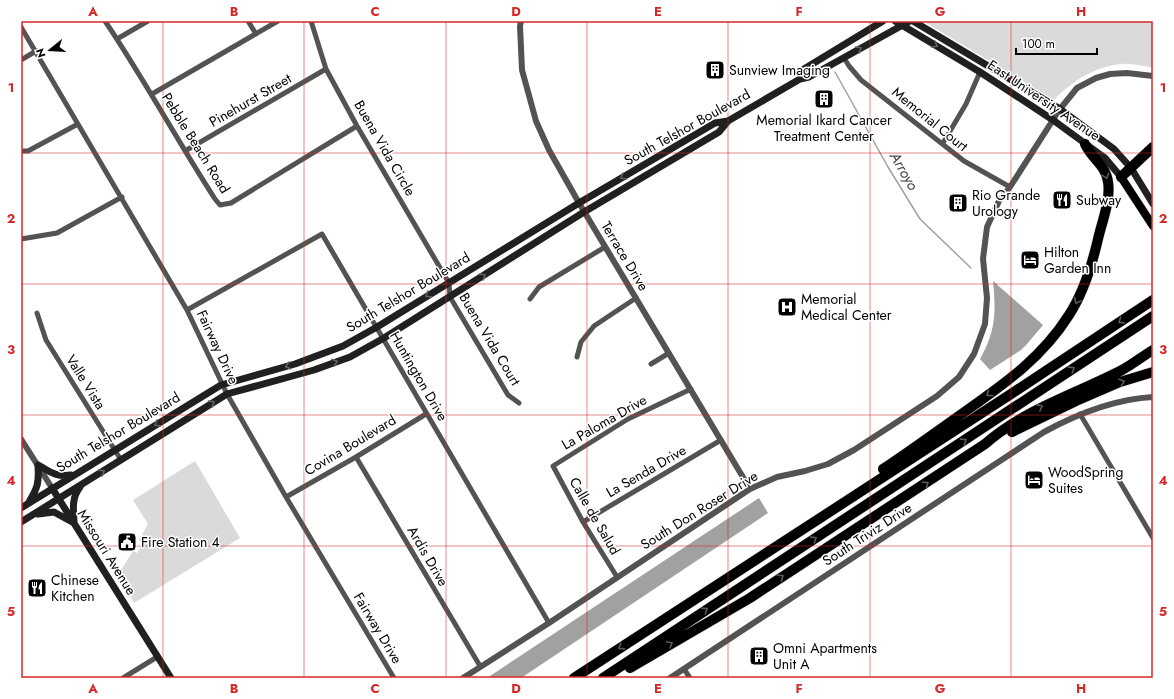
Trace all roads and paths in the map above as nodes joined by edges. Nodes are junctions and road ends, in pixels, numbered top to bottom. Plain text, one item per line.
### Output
1 (105, 21) edge
2 (148, 21) edge
3 (248, 21) edge
4 (278, 21) edge
5 (311, 21) edge
6 (521, 21) edge
7 (872, 21) edge
8 (883, 21) edge
9 (910, 21) edge
10 (913, 21) edge
11 (898, 23) edge
12 (21, 27) edge
13 (868, 31) junction
14 (256, 34) junction
15 (117, 39) junction
16 (36, 51) junction
17 (844, 58) junction
18 (21, 60) edge
19 (326, 69) junction
20 (980, 72) junction
21 (1153, 76) edge
22 (800, 79) junction
23 (152, 94) junction
24 (1060, 109) junction
25 (1053, 120) junction
26 (728, 121) junction
27 (78, 124) junction
28 (357, 126) junction
29 (693, 136) junction
30 (943, 144) junction
31 (1085, 144) junction
32 (698, 145) junction
33 (1153, 147) edge
34 (21, 152) edge
35 (185, 152) junction
36 (1131, 168) junction
37 (1121, 177) junction
38 (1010, 187) junction
39 (122, 197) junction
40 (579, 203) junction
41 (1153, 204) edge
42 (584, 212) junction
43 (1153, 226) edge
44 (21, 239) edge
45 (605, 247) junction
46 (449, 283) junction
47 (450, 297) junction
48 (636, 298) junction
49 (530, 299) dead end
50 (1153, 300) edge
51 (187, 310) junction
52 (37, 313) dead end
53 (1153, 316) edge
54 (377, 327) junction
55 (384, 338) junction
56 (1153, 350) edge
57 (669, 353) junction
58 (577, 357) dead end
59 (651, 364) dead end
60 (1153, 372) edge
61 (222, 385) junction
62 (691, 390) junction
63 (227, 394) junction
64 (1153, 397) edge
65 (520, 403) dead end
66 (426, 414) junction
67 (1080, 414) junction
68 (21, 439) edge
69 (721, 440) junction
70 (985, 444) junction
71 (114, 450) junction
72 (356, 457) junction
73 (121, 460) junction
74 (38, 465) junction
75 (553, 466) joint
76 (75, 474) junction
77 (81, 485) junction
78 (52, 488) junction
79 (750, 489) junction
80 (286, 497) junction
81 (59, 498) junction
82 (28, 504) junction
83 (21, 508) edge
84 (830, 512) junction
85 (32, 516) junction
86 (21, 522) edge
87 (583, 522) junction
88 (75, 523) junction
89 (1153, 538) edge
90 (617, 577) junction
91 (549, 623) junction
92 (157, 658) junction
93 (480, 666) junction
94 (684, 669) junction
95 (123, 678) edge
96 (171, 678) edge
97 (394, 678) edge
98 (463, 678) edge
99 (574, 678) edge
100 (603, 678) edge
101 (612, 678) edge
102 (670, 678) edge
103 (690, 678) edge

1 - 15 street, Pebble Beach Road
2 - 15 street
3 - 14 street
4 - 14 street
5 - 19 street, Buena Vida Circle
6 - 40 street, Terrace Drive
7 - 13 main road
8 - 13 main road, South Telshor Boulevard
9 - 11 main road, South Telshor Boulevard
10 - 24 main road, East University Avenue
17 -> 11 main road, South Telshor Boulevard
11 -> 20 main road, East University Avenue
12 - 16 street, Fairway Drive
13 - 22 main road, South Telshor Boulevard
14 - 23 street
15 - 23 street, Pebble Beach Road
16 - 18 street
16 - 27 street, Fairway Drive
17 - 22 main road, South Telshor Boulevard
17 - 30 street, Memorial Court
19 - 28 street, Buena Vida Circle
19 - 35 street, Pinehurst Street
20 - 25 main road, East University Avenue
20 - 30 street
21 - 24 street, South Don Roser Drive
22 - 26 main road, South Telshor Boulevard
23 - 35 street, Pebble Beach Road
24 - 25 street, South Don Roser Drive
24 - 36 main road, East University Avenue
25 - 31 main road, East University Avenue
25 - 38 street, South Don Roser Drive
26 - 29 main road, South Telshor Boulevard
26 - 32 main road, South Telshor Boulevard
27 - 34 street
27 - 39 street, Fairway Drive
28 - 35 street, Pebble Beach Road
28 - 46 street, Buena Vida Circle
29 - 32 main road
29 -> 40 main road, South Telshor Boulevard
30 - 38 street, Memorial Court
31 - 37 main road, East University Avenue
31 -> 84 highway
32 - 42 main road, South Telshor Boulevard
33 - 36 highway
36 - 37 highway
36 - 41 main road, East University Avenue
37 - 43 main road, East University Avenue
38 - 79 street, South Don Roser Drive
39 - 44 street
39 - 51 street, Fairway Drive
40 - 42 street, Terrace Drive
40 - 46 main road, South Telshor Boulevard
42 - 45 street, Terrace Drive
47 -> 42 main road, South Telshor Boulevard
45 - 48 street, Terrace Drive
45 - 49 street
46 - 47 street, Buena Vida Court
46 -> 54 main road, South Telshor Boulevard
47 - 55 main road, South Telshor Boulevard
47 - 65 street, Buena Vida Court
48 - 57 street, Terrace Drive
48 - 58 street
50 -> 84 highway
51 - 54 street, Huntington Drive
51 - 61 street, Fairway Drive
52 - 71 street, Valle Vista
100 -> 53 highway
54 - 55 street, Huntington Drive
54 -> 61 main road, South Telshor Boulevard
63 -> 55 main road, South Telshor Boulevard
55 - 66 street, Huntington Drive
70 -> 56 highway
57 - 59 street
57 - 62 street, Terrace Drive
70 -> 60 highway
61 - 63 street, Fairway Drive
61 -> 71 main road, South Telshor Boulevard
62 - 69 street, Terrace Drive
62 - 75 street, La Paloma Drive
73 -> 63 main road, South Telshor Boulevard
63 - 80 street, Fairway Drive
64 - 67 street, South Triviz Drive
66 - 72 street, Covina Boulevard
66 - 91 street, Huntington Drive
67 - 89 street
67 - 94 street, South Triviz Drive
68 - 74 street, Missouri Avenue
69 - 79 street, Terrace Drive
69 - 87 street, La Senda Drive
101 -> 70 highway
71 - 73 street, Valle Vista
71 - 76 main road, South Telshor Boulevard
72 - 80 street, Covina Boulevard
72 - 93 street, Ardis Drive
77 -> 73 main road, South Telshor Boulevard
74 - 76 main road
74 - 78 street, Missouri Avenue
74 - 82 main road
75 - 87 street, Calle de Salud
76 - 78 main road, South Telshor Boulevard
77 - 81 main road, South Telshor Boulevard
77 - 88 main road
78 - 81 main road, Missouri Avenue
78 - 82 main road, South Telshor Boulevard
79 - 90 street, South Don Roser Drive
80 - 97 street, Fairway Drive
81 - 85 main road, South Telshor Boulevard
81 - 88 main road, Missouri Avenue
82 - 83 main road, South Telshor Boulevard
84 -> 99 highway
85 - 86 main road, South Telshor Boulevard
85 - 88 main road
87 - 90 street, Calle de Salud
88 - 92 main road, Missouri Avenue
90 - 91 street, South Don Roser Drive
91 - 93 street, South Don Roser Drive
92 - 95 street
92 - 96 main road, Missouri Avenue
93 - 98 street, South Don Roser Drive
94 - 102 street, South Triviz Drive
94 - 103 street

